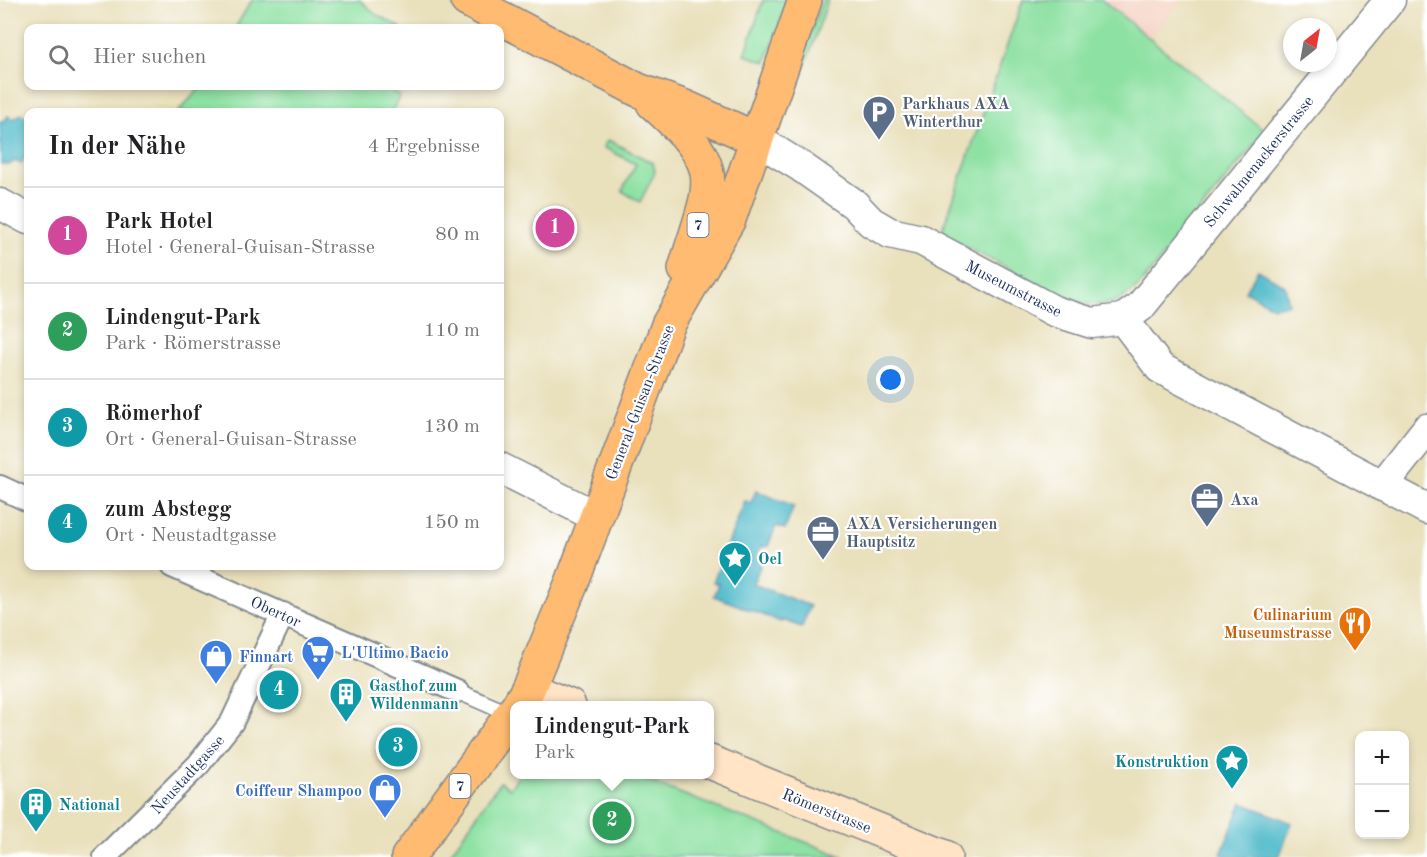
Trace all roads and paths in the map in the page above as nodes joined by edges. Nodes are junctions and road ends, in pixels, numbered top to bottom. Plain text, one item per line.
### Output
1 (467, 0) edge
2 (805, 0) edge
3 (1390, 0) edge
4 (638, 90) junction
5 (756, 139) junction
6 (0, 204) edge
7 (24, 217) edge
8 (1123, 319) junction
9 (668, 325) junction
10 (1427, 429) edge
11 (504, 470) edge
12 (1382, 486) junction
13 (0, 487) edge
14 (24, 498) edge
15 (1427, 509) edge
16 (597, 516) junction
17 (181, 570) edge
18 (283, 614) junction
19 (457, 691) joint
20 (520, 701) edge
21 (510, 703) edge
22 (510, 716) edge
23 (714, 764) edge
24 (105, 857) edge
25 (408, 857) edge
26 (945, 857) edge

1 - 4 main road, 7
2 - 5 main road, General-Guisan-Strasse / 7
3 - 8 street, Schwalmenackerstrasse
4 - 5 main road, 7
4 - 9 main road, 7
5 - 8 street, Museumstrasse
5 - 9 main road, General-Guisan-Strasse / 7
6 - 7 street
8 - 12 street
9 - 16 main road, General-Guisan-Strasse / 7
10 - 12 street
11 - 16 street
12 - 15 street
13 - 14 street
16 - 20 main road, General-Guisan-Strasse / 7
17 - 18 street, Obertor
18 - 19 street, Obertor
18 - 24 street, Neustadtgasse
19 - 21 lane, Obertor
22 - 25 main road, General-Guisan-Strasse / 7
23 - 26 main road, Römerstrasse

